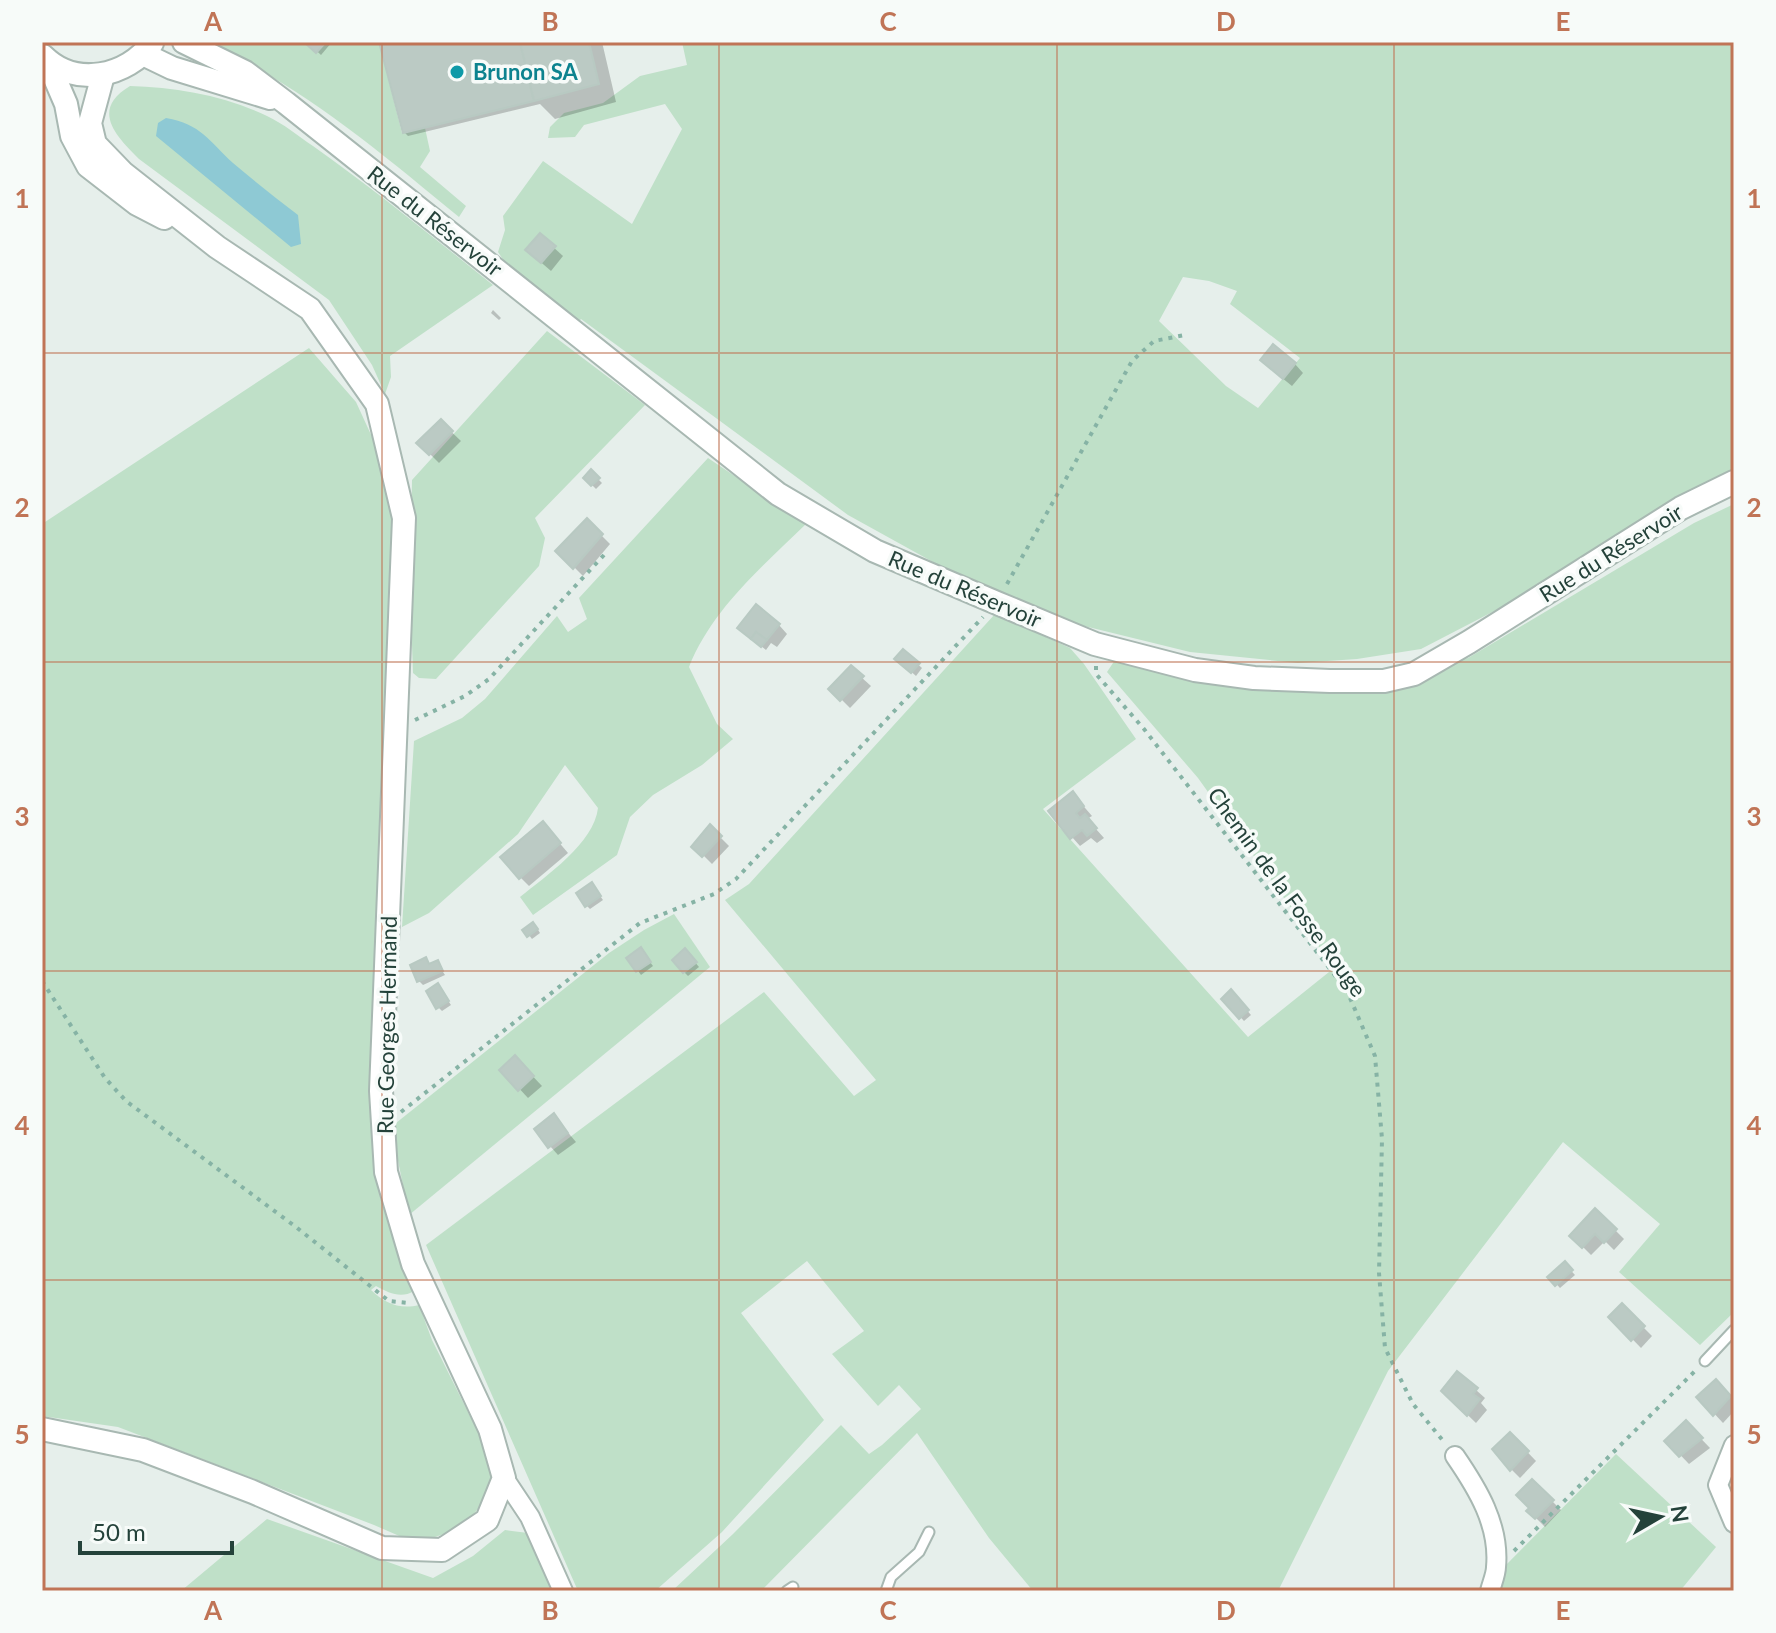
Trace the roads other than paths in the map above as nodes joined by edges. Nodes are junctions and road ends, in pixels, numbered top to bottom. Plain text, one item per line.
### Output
1 (184, 42) edge
2 (148, 48) edge
3 (44, 58) edge
4 (103, 75) junction
5 (286, 103) junction
6 (217, 247) junction
7 (1734, 482) edge
8 (1734, 1330) edge
9 (1705, 1361) road end
10 (42, 1429) edge
11 (1734, 1445) edge
12 (1455, 1456) road end
13 (504, 1478) junction
14 (1734, 1523) edge
15 (929, 1532) dead end
16 (563, 1591) edge
17 (886, 1591) edge
18 (1490, 1591) edge

1 - 5 street, Rue du Réservoir
2 - 4 street
2 - 5 street, Rue du Réservoir
3 - 4 street
3 - 6 street, Rue Georges Hermand
4 - 6 street, Rue Georges Hermand
5 - 7 street, Rue du Réservoir
6 - 13 street, Rue Georges Hermand
8 - 9 lane
10 - 13 street
11 - 14 street
12 - 18 street
13 - 16 street
15 - 17 lane

